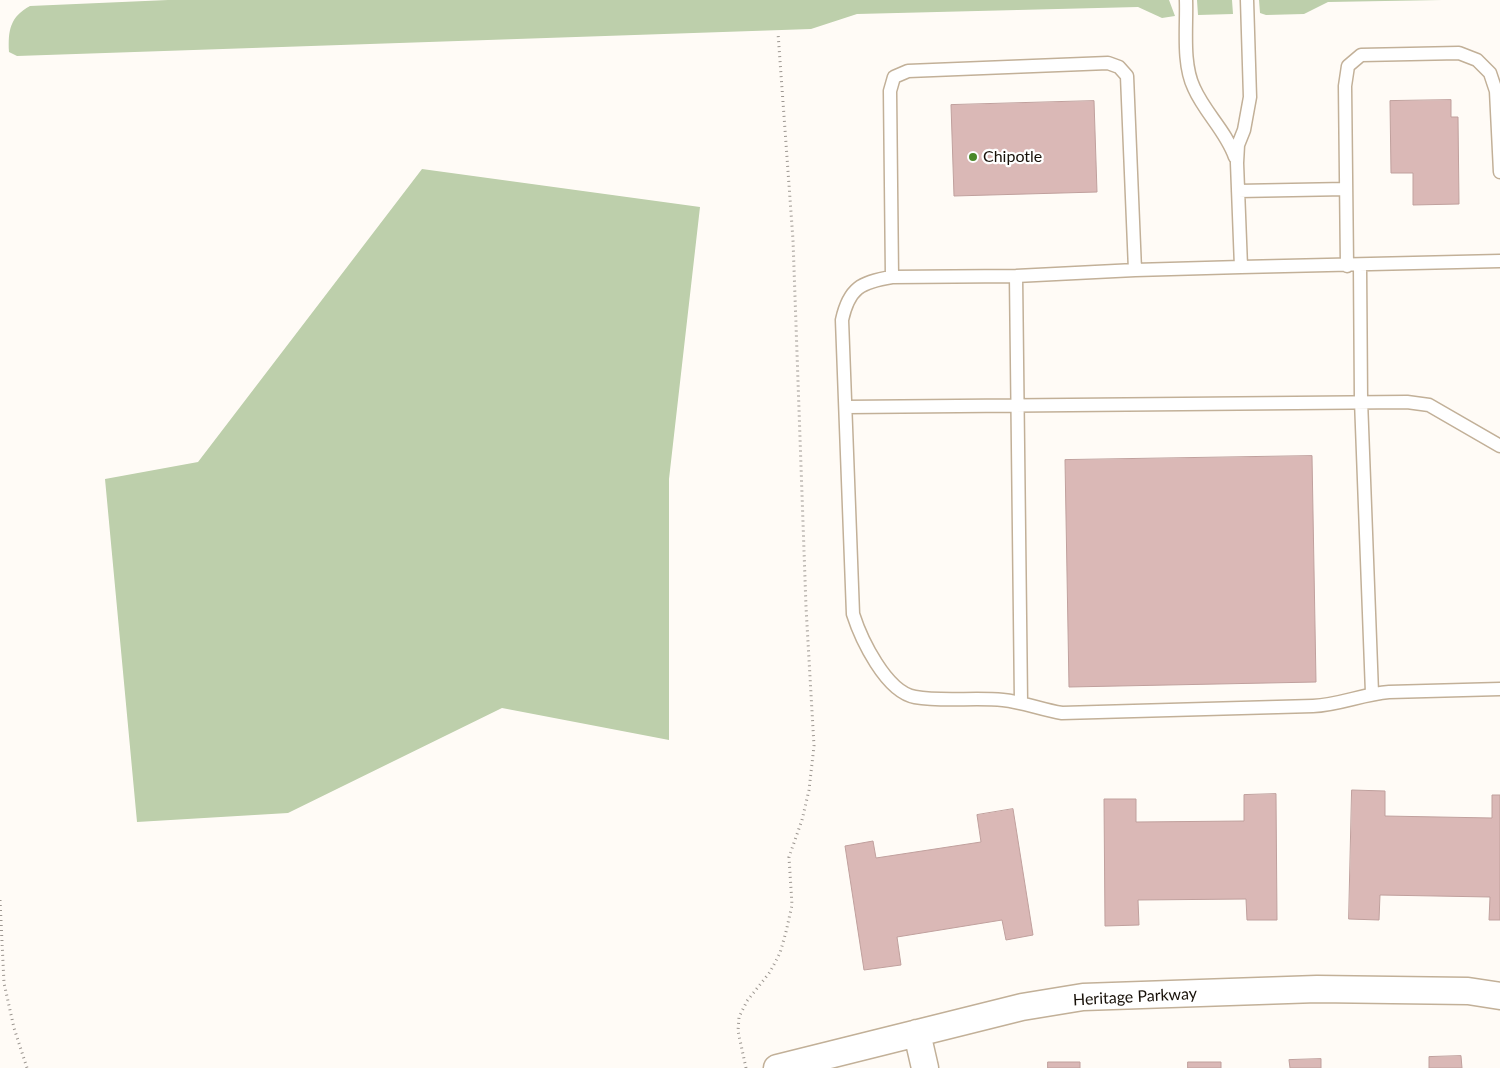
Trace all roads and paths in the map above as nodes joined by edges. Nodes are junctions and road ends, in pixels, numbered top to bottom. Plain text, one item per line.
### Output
1 (1186, 0) edge
2 (1247, 0) edge
3 (778, 33) dead end
4 (1237, 163) junction
5 (1500, 172) edge
6 (1346, 189) junction
7 (1238, 191) junction
8 (1500, 261) edge
9 (1353, 266) junction
10 (1241, 267) junction
11 (1135, 270) junction
12 (1016, 276) junction
13 (892, 277) junction
14 (1361, 400) junction
15 (1019, 405) junction
16 (846, 407) junction
17 (1500, 446) edge
18 (1500, 689) edge
19 (1372, 694) junction
20 (1021, 702) junction
21 (0, 900) edge
22 (1500, 996) edge
23 (917, 1033) junction
24 (27, 1068) edge
25 (746, 1068) edge
26 (777, 1068) edge
27 (925, 1068) edge

1 - 4 lane
2 - 4 lane
3 - 25 path
4 - 7 lane
5 - 6 lane
6 - 7 lane
6 - 9 lane
7 - 10 lane
8 - 9 lane
9 - 10 lane
9 - 14 lane
10 - 11 lane
11 - 12 lane
11 - 13 lane
12 - 13 lane
12 - 15 lane
13 - 16 lane
14 - 15 lane
14 - 17 lane
14 - 19 lane
15 - 16 lane
15 - 20 lane
16 - 20 lane
18 - 19 lane
19 - 20 lane
21 - 24 path
22 - 23 street, Heritage Parkway
23 - 26 street, Heritage Parkway
23 - 27 street

